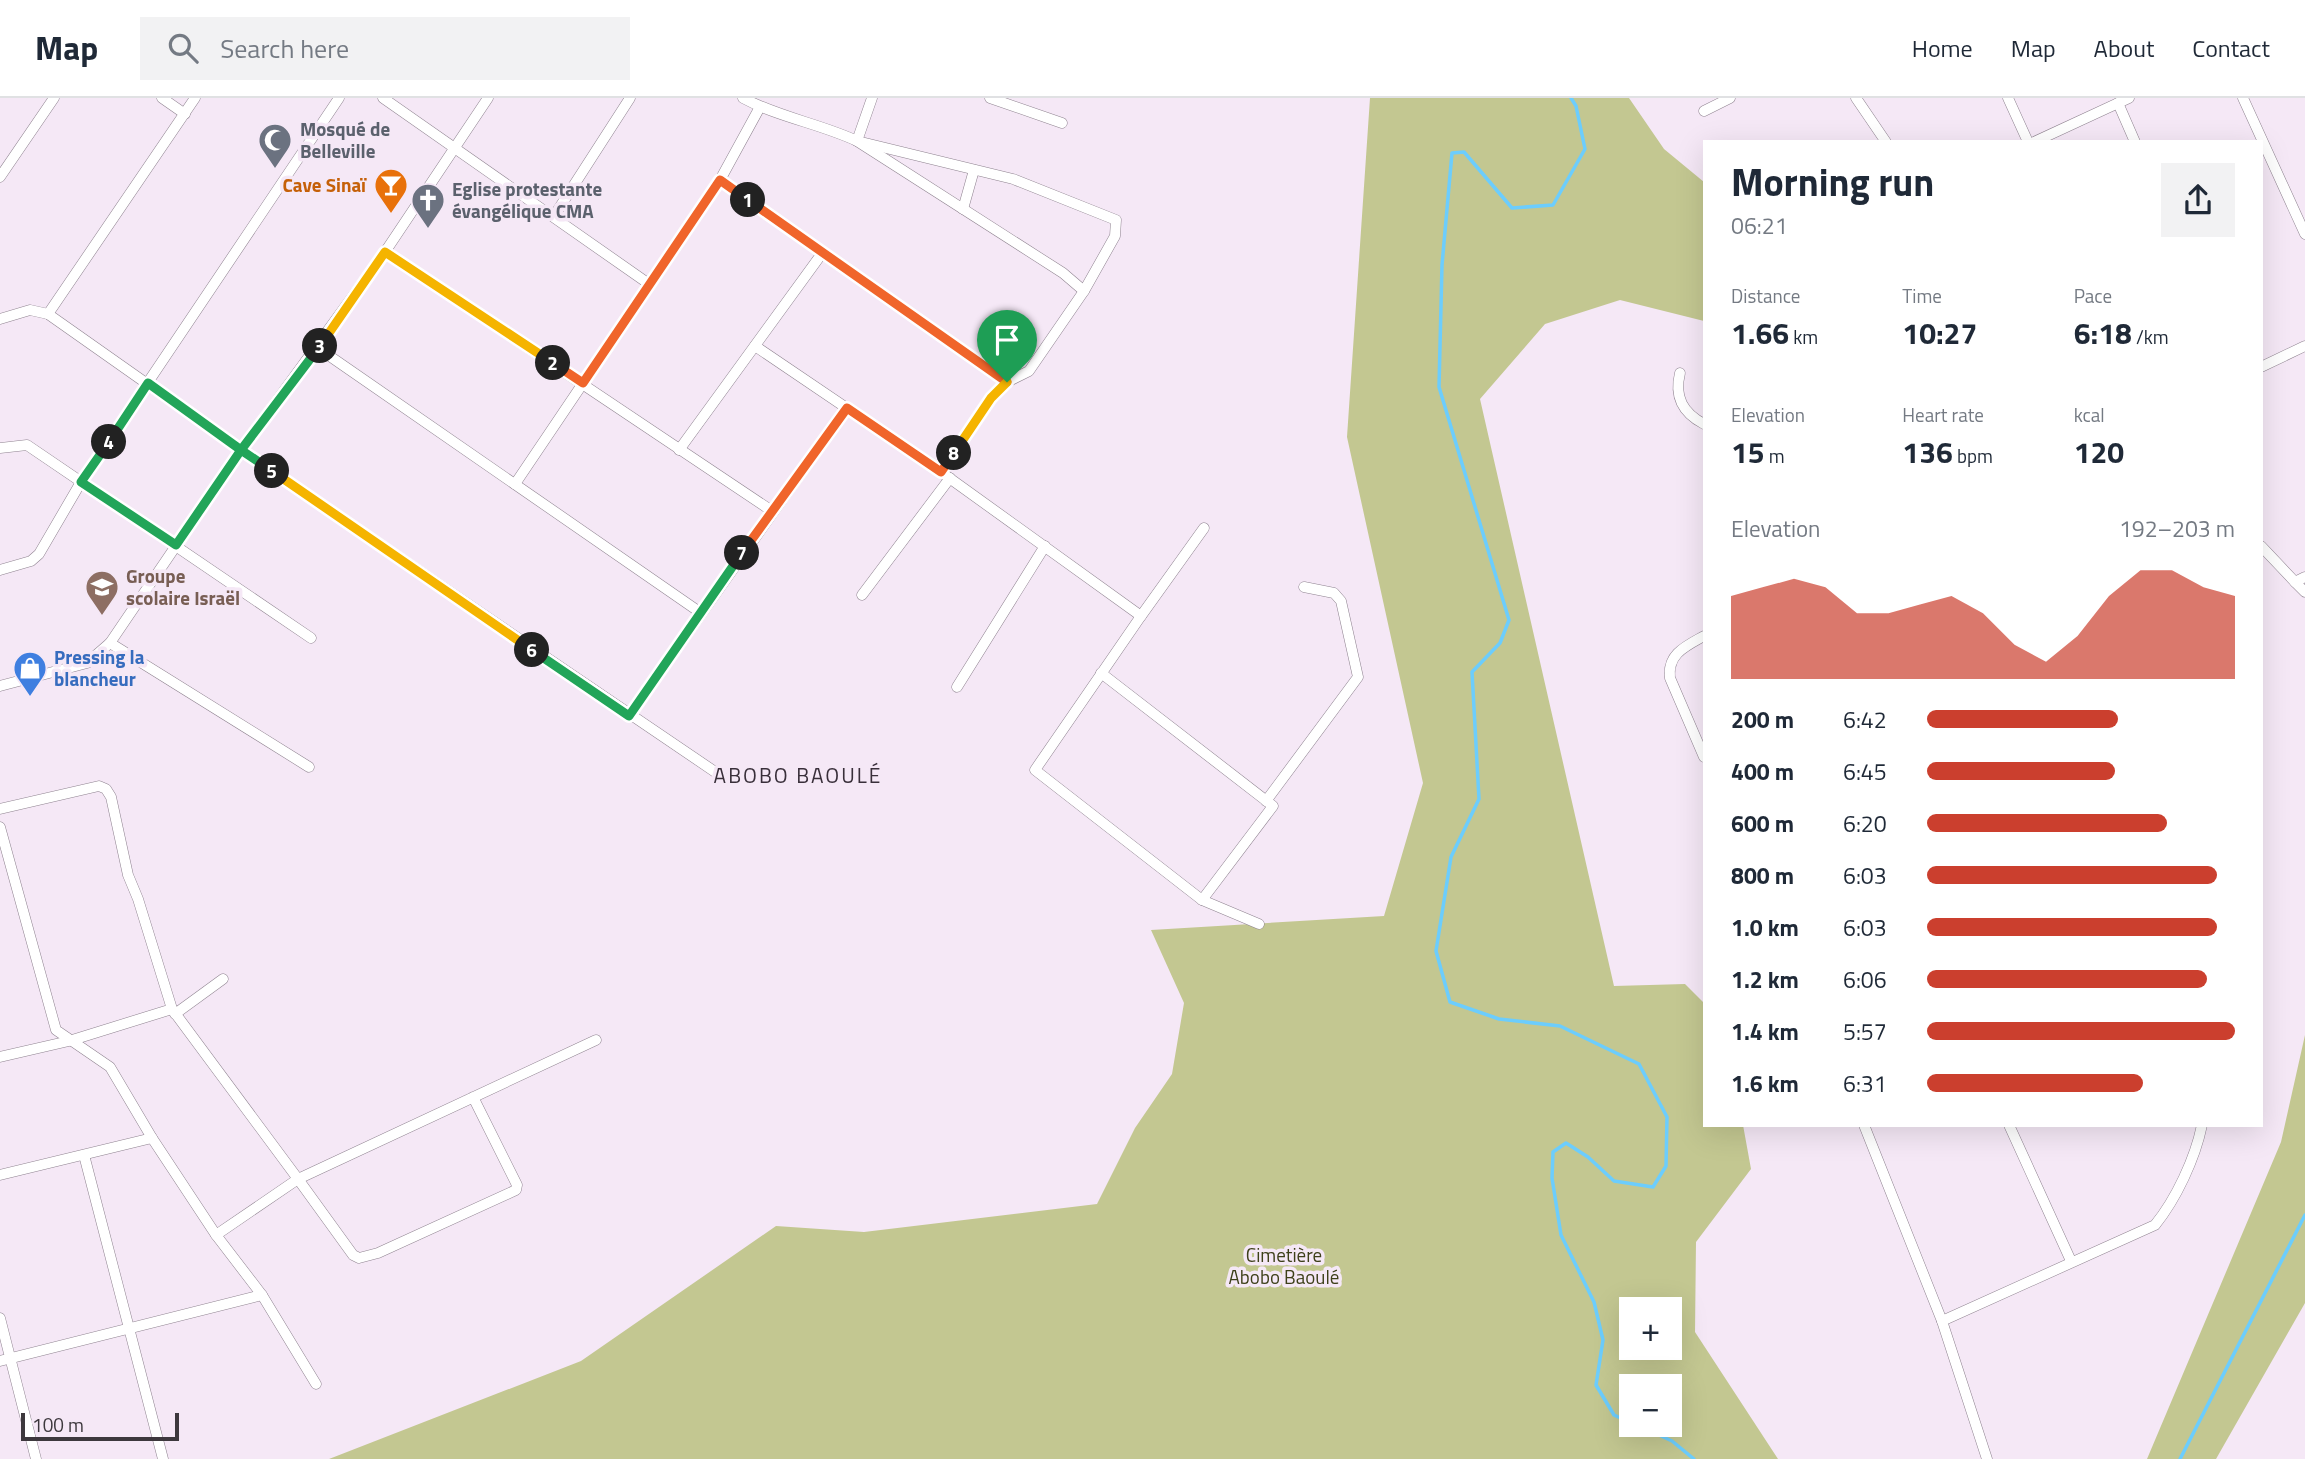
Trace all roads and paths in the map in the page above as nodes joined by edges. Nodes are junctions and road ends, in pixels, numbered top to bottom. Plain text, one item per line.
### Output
1 (54, 98) edge
2 (162, 98) edge
3 (195, 98) edge
4 (339, 98) edge
5 (383, 98) edge
6 (488, 98) edge
7 (630, 98) edge
8 (743, 98) edge
9 (872, 98) edge
10 (990, 98) edge
11 (1730, 98) edge
12 (1856, 98) edge
13 (2008, 98) edge
14 (2129, 98) edge
15 (2243, 98) edge
16 (2118, 103) junction
17 (760, 107) junction
18 (1704, 111) dead end
19 (185, 114) junction
20 (1062, 123) dead end
21 (1885, 140) edge
22 (2027, 140) edge
23 (2038, 140) edge
24 (2134, 140) edge
25 (2262, 140) edge
26 (858, 141) junction
27 (2263, 142) edge
28 (455, 147) junction
29 (974, 170) junction
30 (0, 177) edge
31 (720, 180) junction
32 (962, 209) junction
33 (554, 216) junction
34 (2305, 234) edge
35 (385, 252) junction
36 (823, 252) junction
37 (649, 284) junction
38 (1084, 291) junction
39 (48, 314) junction
40 (0, 319) edge
41 (755, 346) junction
42 (2305, 346) edge
43 (318, 348) junction
44 (2263, 366) edge
45 (1680, 373) dead end
46 (1007, 382) junction
47 (148, 383) junction
48 (583, 383) junction
49 (847, 408) junction
50 (1703, 423) edge
51 (0, 448) edge
52 (241, 450) junction
53 (679, 450) junction
54 (945, 475) junction
55 (81, 482) junction
56 (515, 484) junction
57 (772, 511) junction
58 (1204, 528) dead end
59 (176, 545) junction
60 (1045, 546) junction
61 (2263, 549) edge
62 (0, 570) edge
63 (2300, 580) edge
64 (1304, 587) dead end
65 (2305, 592) edge
66 (862, 594) dead end
67 (701, 613) junction
68 (1141, 616) junction
69 (1703, 637) edge
70 (311, 638) dead end
71 (110, 643) junction
72 (1101, 673) junction
73 (0, 686) edge
74 (957, 687) dead end
75 (629, 716) junction
76 (1703, 755) edge
77 (309, 767) dead end
78 (727, 780) dead end
79 (1266, 801) junction
80 (0, 809) edge
81 (0, 827) edge
82 (1202, 900) junction
83 (1259, 924) dead end
84 (223, 979) dead end
85 (174, 1012) junction
86 (596, 1040) dead end
87 (69, 1041) junction
88 (0, 1057) edge
89 (473, 1097) junction
90 (1865, 1127) edge
91 (2010, 1127) edge
92 (2202, 1127) edge
93 (152, 1138) junction
94 (84, 1155) junction
95 (0, 1175) edge
96 (298, 1179) junction
97 (216, 1235) junction
98 (2071, 1261) junction
99 (262, 1295) junction
100 (0, 1318) edge
101 (1942, 1321) junction
102 (130, 1328) junction
103 (5, 1359) edge
104 (316, 1384) dead end
105 (36, 1459) edge
106 (163, 1459) edge
107 (1987, 1459) edge

1 - 30 street
2 - 19 street
3 - 19 street
4 - 47 street
5 - 28 street
6 - 28 street
7 - 33 street
8 - 17 street
9 - 26 street
10 - 20 street
11 - 18 street
12 - 21 street
13 - 22 street
14 - 16 street
15 - 25 street
16 - 23 street
16 - 24 street
17 - 26 street
17 - 31 street
19 - 39 street
26 - 29 street
26 - 32 street
27 - 34 street
28 - 33 street
28 - 35 street
29 - 32 street
29 - 38 street
31 - 36 street
31 - 37 street
32 - 38 street
33 - 37 street
35 - 43 street
35 - 48 street
36 - 41 street
36 - 46 street
37 - 48 street
38 - 46 street
39 - 40 street
39 - 47 street
41 - 49 street
41 - 53 street
42 - 44 street
43 - 52 street
43 - 56 street
45 - 50 street
46 - 54 street
47 - 52 street
47 - 55 street
48 - 53 street
48 - 56 street
49 - 54 street
49 - 57 street
51 - 55 street
52 - 59 street
52 - 75 street
53 - 57 street
54 - 60 street
54 - 66 street
55 - 59 street
55 - 62 street
56 - 67 street
57 - 67 street
58 - 68 street
59 - 70 street
59 - 71 street
60 - 68 street
60 - 74 street
61 - 63 street
63 - 65 street
64 - 79 street
67 - 75 street
68 - 72 street
69 - 76 street
71 - 73 street
71 - 77 street
72 - 79 street
72 - 82 street
75 - 78 street
79 - 82 street
80 - 85 street
81 - 87 street
82 - 83 street
84 - 85 street
85 - 87 street
85 - 96 street
86 - 89 street
87 - 88 street
87 - 93 street
89 - 96 street
89 - 96 street
90 - 101 street
91 - 98 street
92 - 98 street
93 - 94 street
93 - 97 street
94 - 95 street
94 - 102 street
96 - 97 street
97 - 99 street
98 - 101 street
99 - 102 street
99 - 104 street
100 - 103 street
101 - 107 street
102 - 103 street
102 - 106 street
103 - 105 street

